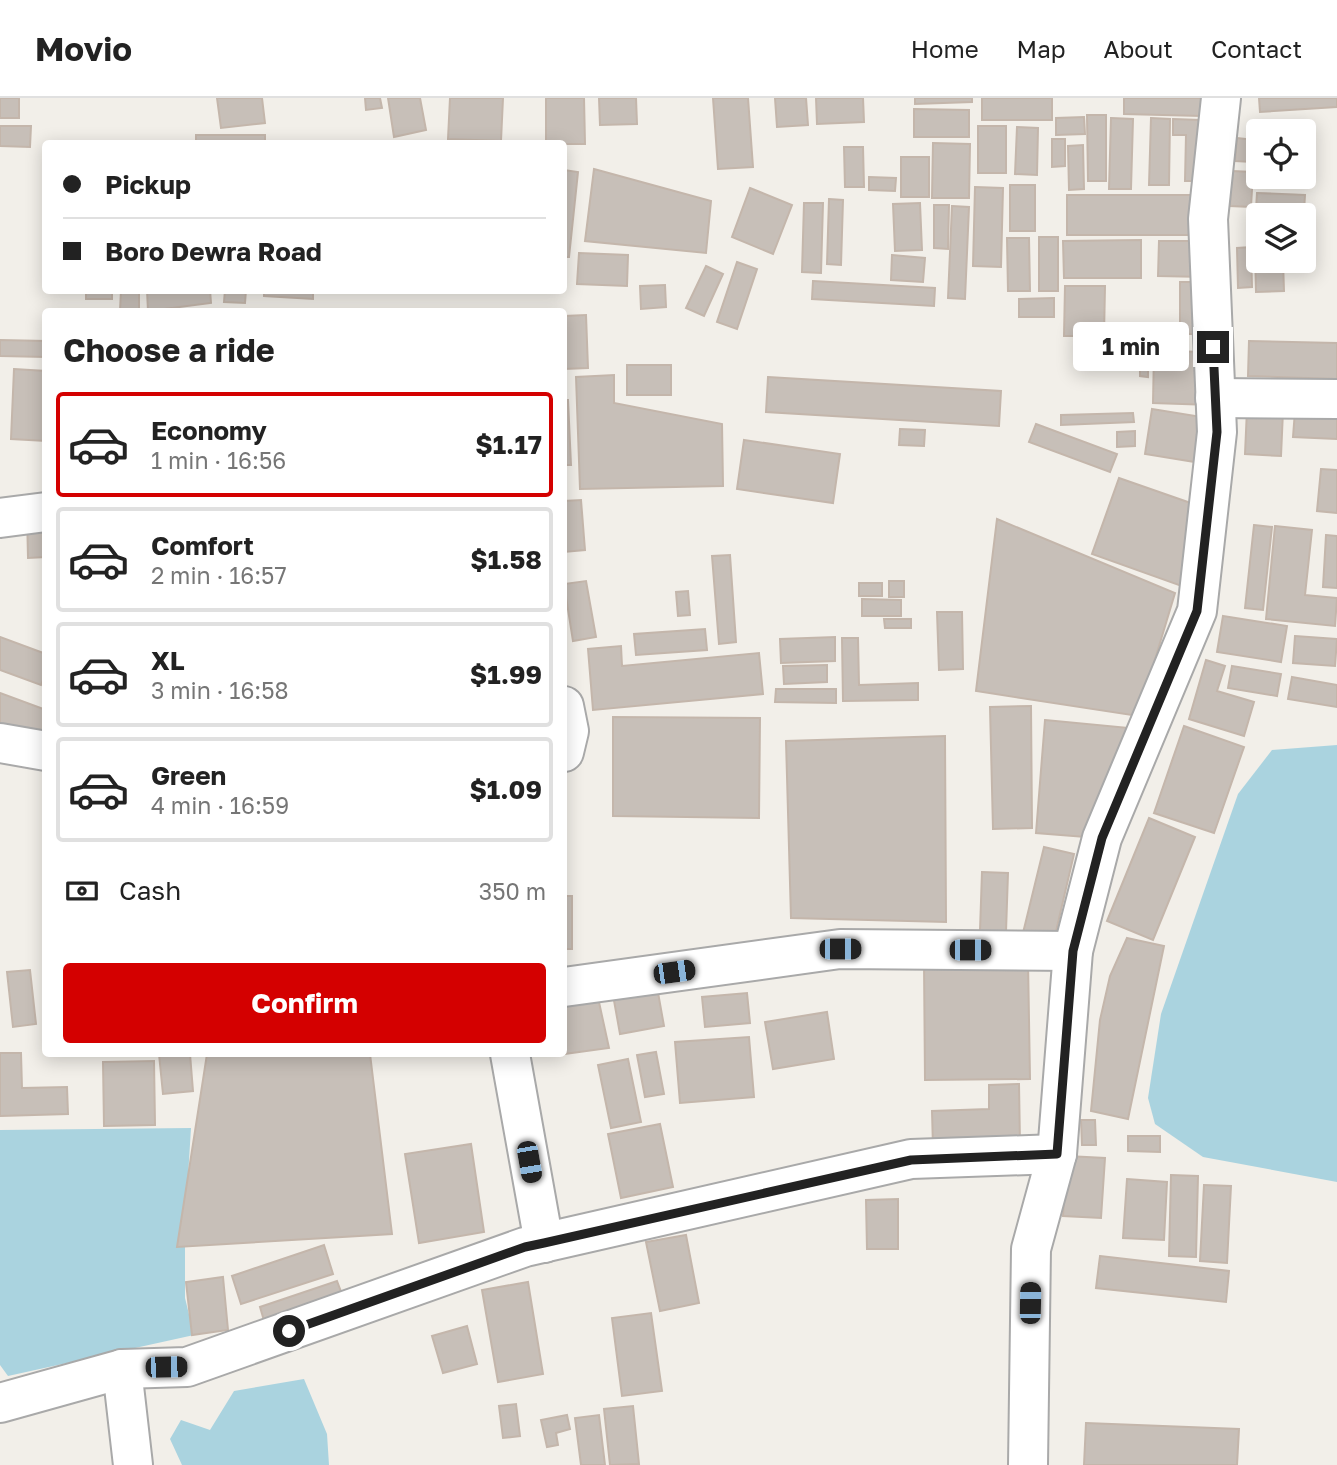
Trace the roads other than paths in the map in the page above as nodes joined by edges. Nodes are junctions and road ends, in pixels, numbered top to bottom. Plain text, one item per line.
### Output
1 (1221, 98) edge
2 (1215, 398) junction
3 (1337, 399) edge
4 (42, 513) edge
5 (0, 518) edge
6 (567, 721) edge
7 (567, 739) edge
8 (0, 743) edge
9 (42, 750) edge
10 (1073, 951) junction
11 (567, 987) edge
12 (511, 1057) edge
13 (1057, 1154) junction
14 (544, 1243) junction
15 (122, 1369) junction
16 (0, 1403) edge
17 (133, 1465) edge
18 (1028, 1465) edge

1 - 2 street
2 - 3 street
2 - 10 street
4 - 5 street
6 - 7 street
8 - 9 street
10 - 11 street
10 - 13 street
12 - 14 street
13 - 14 street
13 - 18 street
14 - 15 street
15 - 16 street
15 - 17 street

